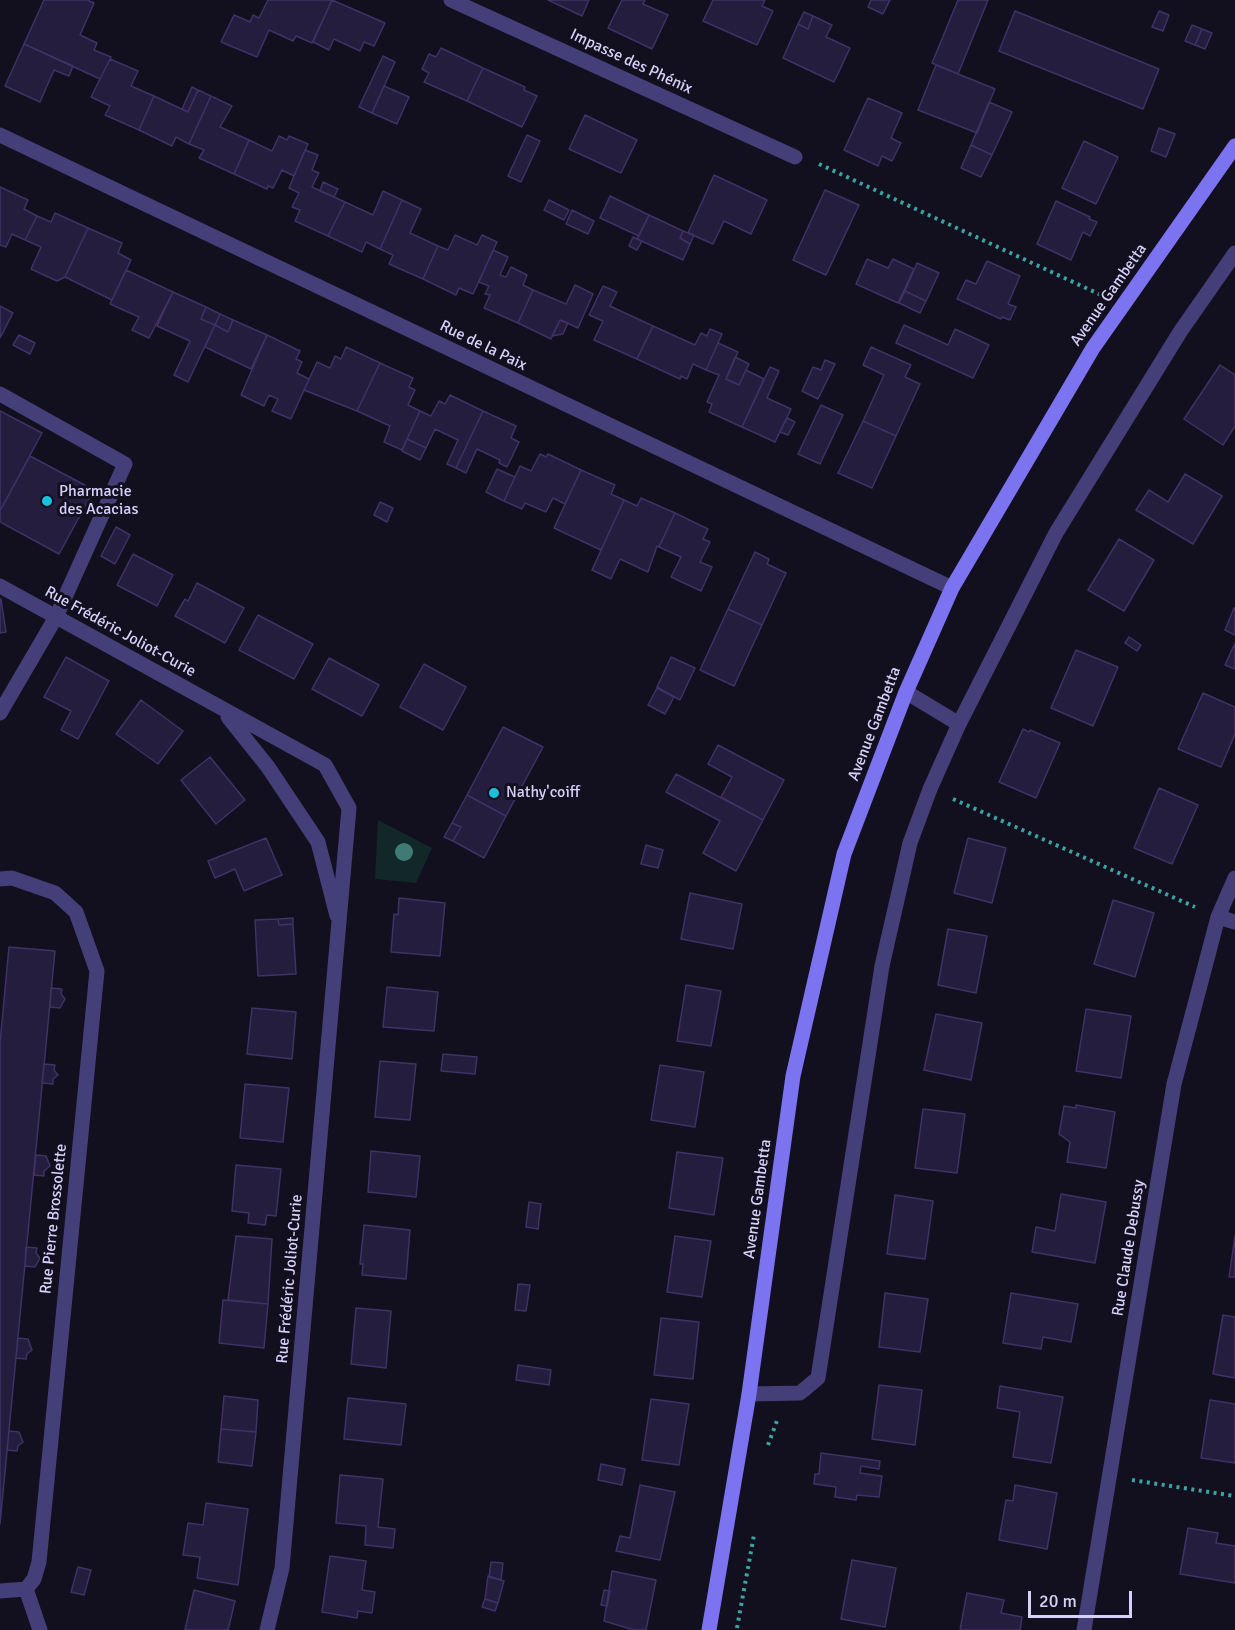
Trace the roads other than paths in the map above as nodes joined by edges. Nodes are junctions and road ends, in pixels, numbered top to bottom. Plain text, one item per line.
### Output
1 (451, 0) edge
2 (0, 135) edge
3 (1235, 146) edge
4 (795, 157) road end
5 (1235, 253) edge
6 (0, 394) edge
7 (0, 586) edge
8 (952, 588) junction
9 (56, 617) junction
10 (906, 692) junction
11 (222, 710) junction
12 (0, 712) edge
13 (959, 724) junction
14 (1235, 878) edge
15 (0, 879) edge
16 (1218, 917) junction
17 (1235, 922) edge
18 (340, 931) junction
19 (749, 1394) junction
20 (26, 1589) junction
21 (0, 1591) edge
22 (40, 1630) edge
23 (267, 1630) edge
24 (709, 1630) edge
25 (1084, 1630) edge

1 - 4 street, Impasse des Phénix
2 - 8 street, Rue de la Paix
3 - 8 main road, Avenue Gambetta
5 - 13 street
6 - 9 street
7 - 9 street, Rue Frédéric Joliot-Curie
8 - 10 main road, Avenue Gambetta
9 - 11 street, Rue Frédéric Joliot-Curie
9 - 12 street
10 - 13 street
10 - 19 main road, Avenue Gambetta
11 - 18 street, Rue Frédéric Joliot-Curie
11 - 18 street, Rue Frédéric Joliot-Curie
13 - 19 street
14 - 16 street, Rue Claude Debussy
15 - 20 street, Rue Pierre Brossolette
16 - 17 street
16 - 25 street, Rue Claude Debussy
18 - 23 street, Rue Frédéric Joliot-Curie
19 - 24 main road, Avenue Gambetta
20 - 21 street
20 - 22 street

